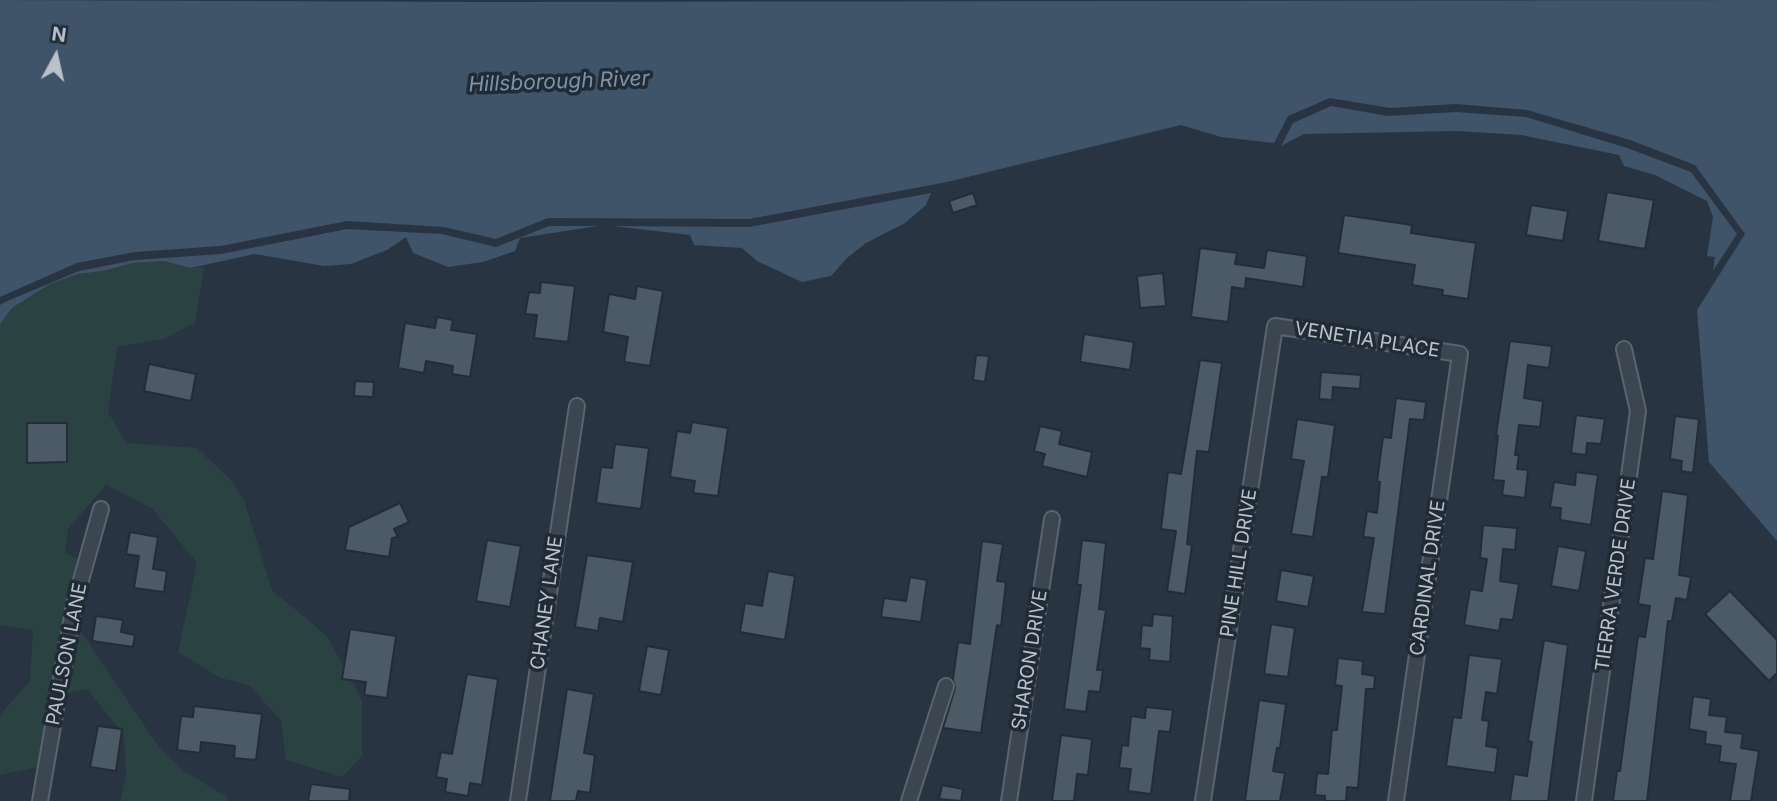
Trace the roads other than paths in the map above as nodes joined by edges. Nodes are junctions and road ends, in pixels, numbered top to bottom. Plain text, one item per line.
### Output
1 (1275, 326) joint
2 (1624, 349) dead end
3 (1460, 354) joint
4 (577, 406) dead end
5 (101, 509) dead end
6 (1052, 519) dead end
7 (946, 686) dead end
8 (40, 801) edge
9 (518, 801) edge
10 (909, 801) edge
11 (1009, 801) edge
12 (1203, 801) edge
13 (1396, 801) edge
14 (1584, 801) edge

1 - 3 street, VENETIA PLACE
1 - 12 street, PINE HILL DRIVE
2 - 14 street, TIERRA VERDE DRIVE
3 - 13 street, CARDINAL DRIVE
4 - 9 street, CHANEY LANE
5 - 8 street, PAULSON LANE
6 - 11 street, SHARON DRIVE
7 - 10 street

